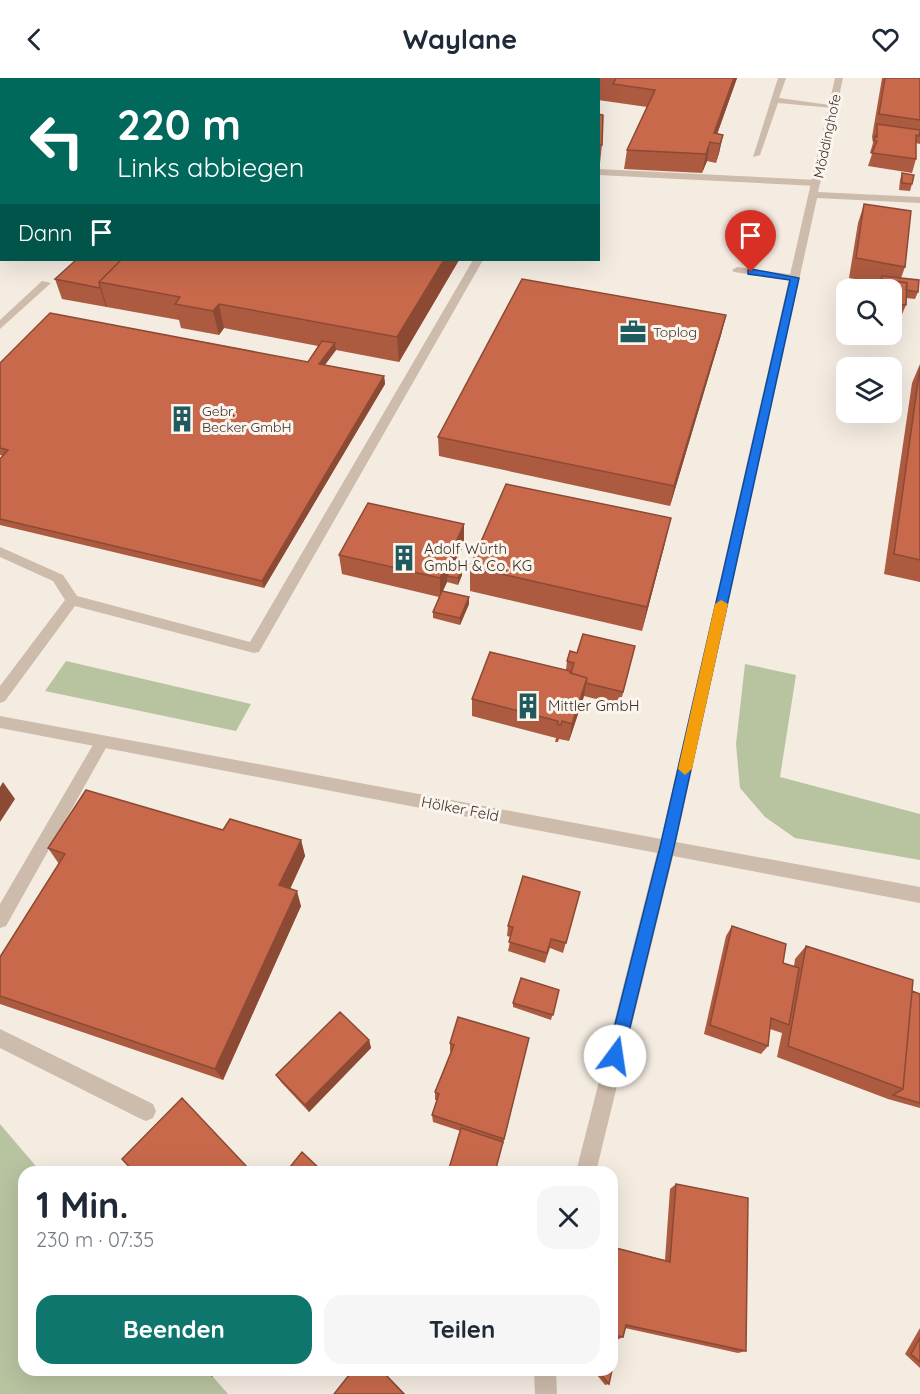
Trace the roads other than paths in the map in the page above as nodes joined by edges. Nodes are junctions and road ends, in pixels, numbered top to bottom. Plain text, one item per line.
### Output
1 (782, 78) edge
2 (839, 78) edge
3 (775, 100) junction
4 (834, 106) junction
5 (756, 155) dead end
6 (600, 172) edge
7 (815, 189) junction
8 (920, 200) edge
9 (477, 261) edge
10 (737, 270) dead end
11 (795, 278) junction
12 (46, 284) dead end
13 (0, 326) edge
14 (0, 552) edge
15 (72, 600) junction
16 (0, 697) edge
17 (0, 722) edge
18 (102, 742) junction
19 (667, 847) junction
20 (920, 895) edge
21 (0, 920) edge
22 (0, 1038) edge
23 (146, 1111) dead end
24 (587, 1166) edge
25 (545, 1376) edge
26 (546, 1394) edge

1 - 3 street
2 - 4 street, Möddinghofe
3 - 4 street
3 - 5 street
4 - 7 street, Möddinghofe
6 - 7 street
7 - 8 street, Möddinghofe
7 - 11 street, Möddinghofe
9 - 15 street
10 - 11 street
11 - 19 street, Möddinghofe
12 - 13 street
14 - 15 street
15 - 16 street
17 - 18 street, Hölker Feld
18 - 19 street, Hölker Feld
18 - 21 street
19 - 20 street, Hölker Feld
19 - 24 street, Möddinghofe
22 - 23 street
25 - 26 street

